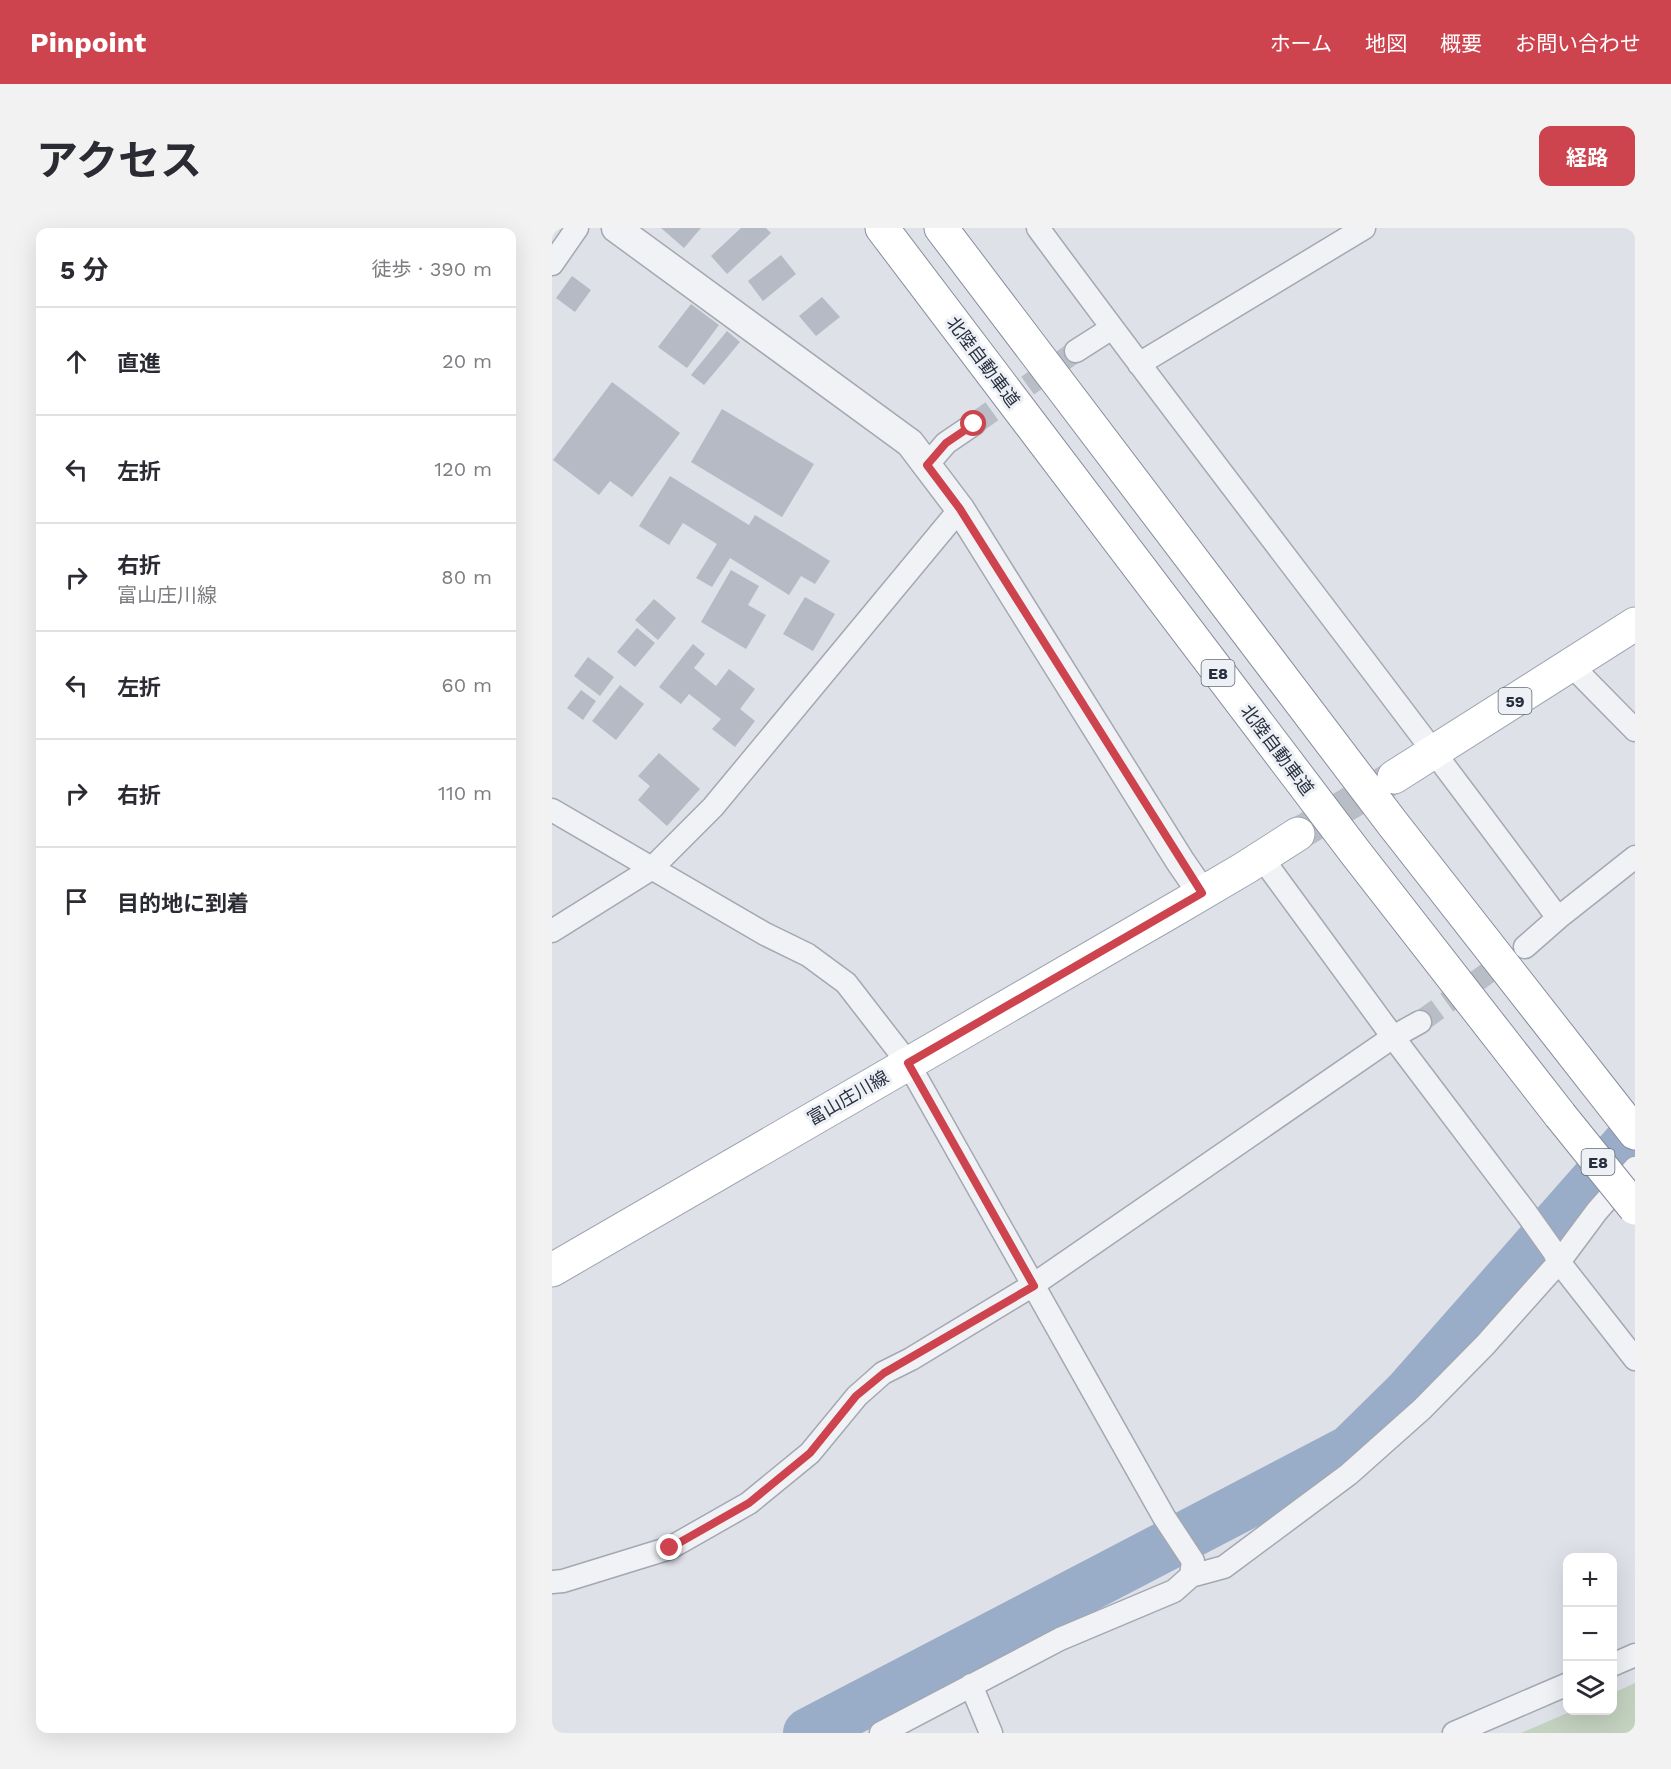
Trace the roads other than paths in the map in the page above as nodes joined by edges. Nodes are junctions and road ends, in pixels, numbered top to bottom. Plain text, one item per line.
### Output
1 (577, 228) edge
2 (616, 228) edge
3 (882, 228) edge
4 (941, 228) edge
5 (1038, 228) edge
6 (1364, 228) edge
7 (552, 264) edge
8 (1112, 328) junction
9 (1076, 351) tunnel mouth
10 (1138, 364) junction
11 (974, 424) tunnel mouth
12 (927, 465) junction
13 (960, 509) junction
14 (1635, 624) edge
15 (1571, 664) junction
16 (1635, 730) edge
17 (1434, 752) junction
18 (1394, 777) tunnel mouth
19 (552, 810) edge
20 (1298, 834) tunnel mouth
21 (1635, 857) edge
22 (1262, 858) junction
23 (651, 869) junction
24 (1202, 893) junction
25 (1558, 918) junction
26 (552, 931) edge
27 (1525, 947) tunnel mouth
28 (1420, 1022) tunnel mouth
29 (1393, 1038) junction
30 (908, 1063) junction
31 (1635, 1133) edge
32 (1635, 1168) edge
33 (1635, 1209) edge
34 (1557, 1257) junction
35 (552, 1270) edge
36 (1034, 1286) junction
37 (1635, 1359) edge
38 (1192, 1569) junction
39 (552, 1581) edge
40 (1635, 1655) edge
41 (1617, 1663) edge
42 (971, 1685) junction
43 (1563, 1686) edge
44 (881, 1733) edge
45 (992, 1733) edge
46 (1454, 1733) edge

1 - 7 street
2 - 12 street
3 - 33 main road, 北陸自動車道 / E8, bridge
4 - 31 main road, E8
5 - 8 street
6 - 10 street
8 - 9 street
8 - 10 street
10 - 17 street
11 - 12 street
12 - 13 street
13 - 23 street
13 - 24 street
14 - 15 main road, 59
15 - 16 street
15 - 17 main road, 59
17 - 18 main road, 59
17 - 25 street
19 - 23 street
20 - 22 main road, 富山庄川線
21 - 25 street
22 - 24 main road, 富山庄川線
22 - 29 street
23 - 26 street
23 - 30 street
24 - 30 main road, 富山庄川線
25 - 27 street
28 - 29 street
29 - 34 street
29 - 36 street
30 - 35 main road, 富山庄川線
30 - 36 street
32 - 34 street
34 - 37 street
34 - 38 street
36 - 38 street
36 - 39 street
38 - 42 street
40 - 41 street
42 - 44 street
42 - 45 street
43 - 46 street

